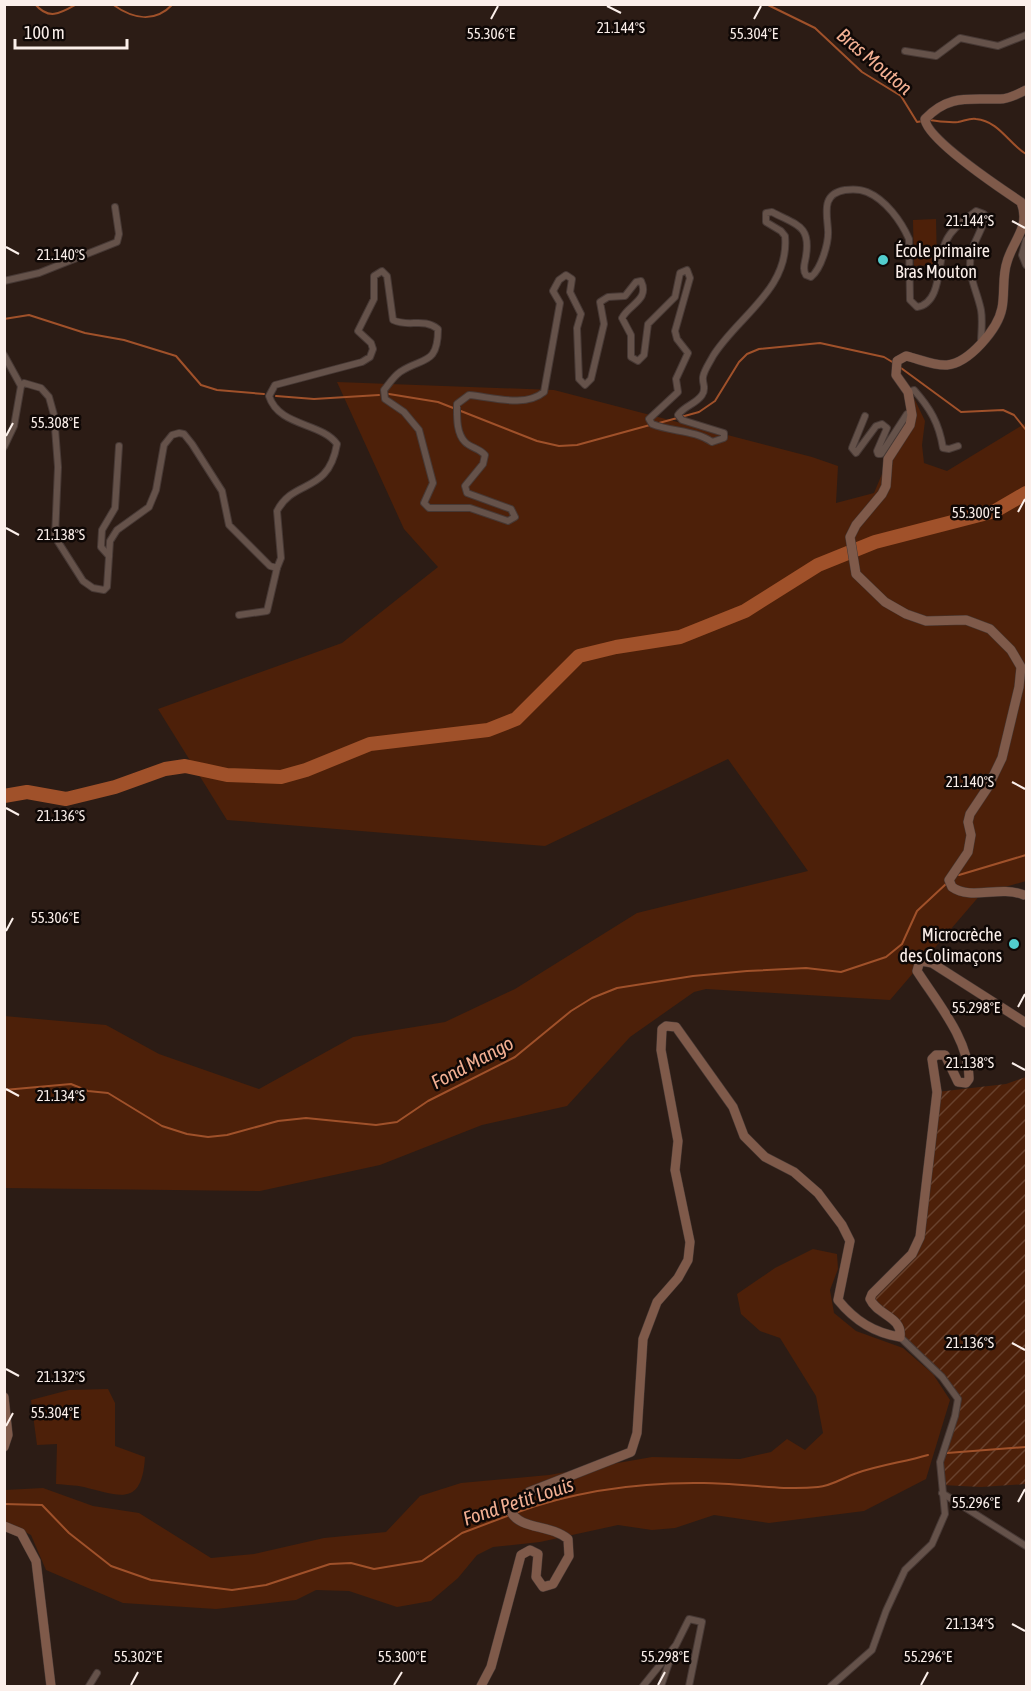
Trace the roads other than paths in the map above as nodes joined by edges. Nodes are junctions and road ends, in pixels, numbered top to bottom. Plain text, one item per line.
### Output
1 (1026, 35) edge
2 (905, 51) dead end
3 (1026, 90) edge
4 (115, 207) dead end
5 (1025, 210) edge
6 (1026, 240) edge
7 (1026, 265) edge
8 (4, 281) edge
9 (981, 344) junction
10 (4, 355) edge
11 (21, 386) junction
12 (908, 392) junction
13 (912, 415) junction
14 (865, 416) dead end
15 (119, 446) dead end
16 (958, 446) dead end
17 (4, 447) edge
18 (109, 556) junction
19 (277, 568) junction
20 (239, 615) dead end
21 (1026, 898) edge
22 (1026, 1023) edge
23 (900, 1337) junction
24 (4, 1397) edge
25 (4, 1447) edge
26 (942, 1493) junction
27 (4, 1526) edge
28 (1026, 1546) edge
29 (676, 1645) junction
30 (97, 1673) dead end
31 (51, 1686) edge
32 (89, 1686) edge
33 (481, 1686) edge
34 (643, 1686) edge
35 (661, 1686) edge
36 (689, 1686) edge
37 (831, 1686) edge

1 - 2 street
3 - 5 main road
4 - 8 street
5 - 9 main road
6 - 7 street
9 - 12 main road
9 - 19 street
10 - 11 street
11 - 17 street
11 - 18 street
12 - 13 main road
12 - 16 street
13 - 14 street
13 - 21 main road
15 - 18 street
18 - 19 street
19 - 20 street
22 - 23 main road
23 - 26 street
23 - 33 main road
24 - 25 main road
26 - 28 street
26 - 37 street
27 - 31 main road
29 - 34 street
29 - 35 street
29 - 36 street
30 - 32 street

